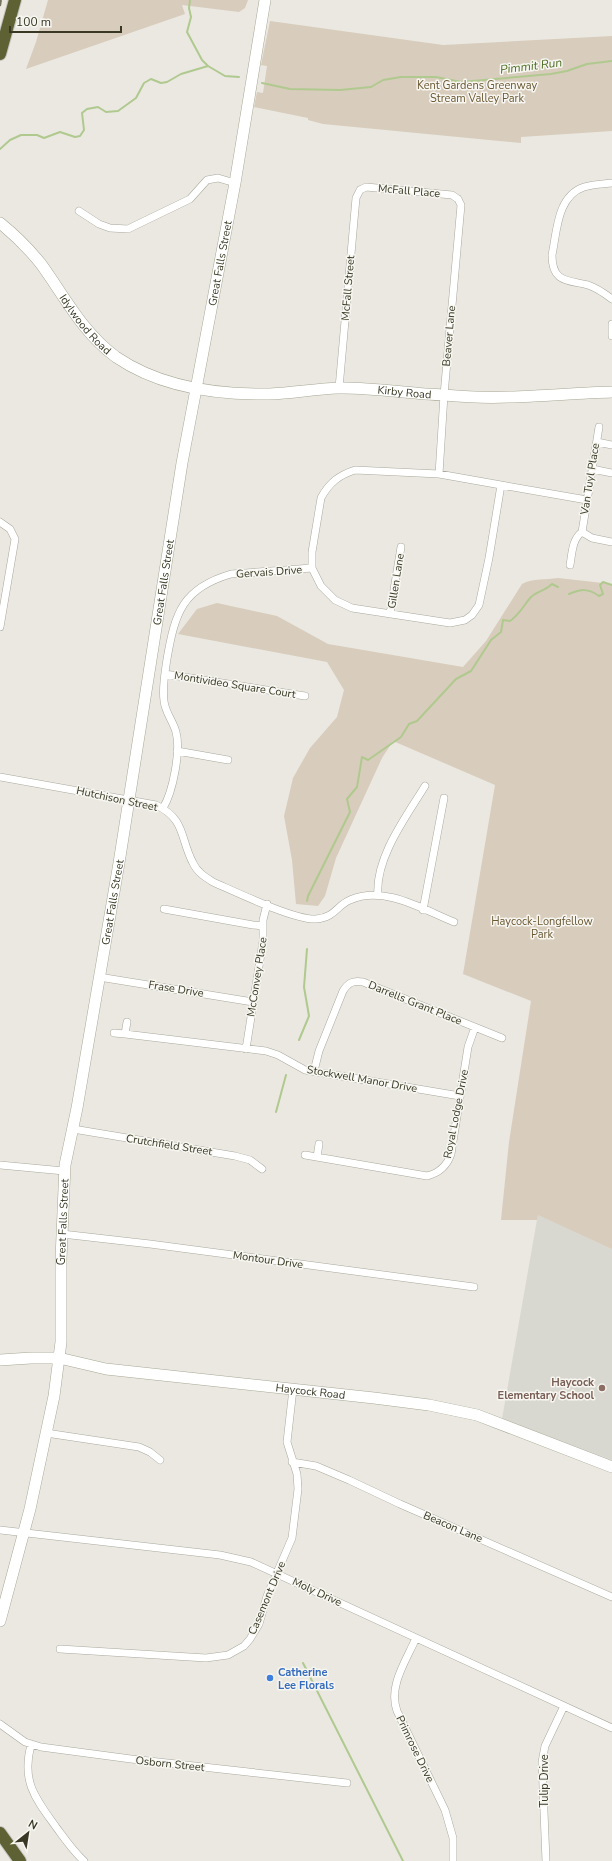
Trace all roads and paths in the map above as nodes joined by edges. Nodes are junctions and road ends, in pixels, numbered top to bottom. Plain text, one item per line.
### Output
1 (15, 0) edge
2 (265, 0) edge
3 (0, 54) edge
4 (235, 183) junction
5 (612, 183) edge
6 (358, 188) joint
7 (460, 198) joint
8 (79, 211) dead end
9 (0, 222) edge
10 (612, 299) edge
11 (612, 324) edge
12 (612, 336) edge
13 (339, 388) junction
14 (197, 389) junction
15 (612, 392) edge
16 (444, 396) junction
17 (599, 427) dead end
18 (597, 442) junction
19 (612, 445) edge
20 (592, 469) junction
21 (612, 473) edge
22 (439, 474) junction
23 (501, 486) junction
24 (587, 500) junction
25 (0, 522) edge
26 (582, 532) junction
27 (612, 542) edge
28 (401, 548) dead end
29 (570, 565) dead end
30 (312, 568) junction
31 (390, 614) junction
32 (0, 627) edge
33 (165, 674) junction
34 (306, 696) dead end
35 (177, 751) junction
36 (228, 760) dead end
37 (0, 777) edge
38 (425, 786) dead end
39 (444, 798) dead end
40 (129, 800) junction
41 (163, 808) junction
42 (378, 895) junction
43 (267, 904) junction
44 (164, 909) dead end
45 (423, 910) junction
46 (454, 922) dead end
47 (263, 926) junction
48 (99, 977) junction
49 (253, 1002) junction
50 (127, 1022) dead end
51 (475, 1027) junction
52 (114, 1033) dead end
53 (125, 1034) junction
54 (502, 1038) dead end
55 (246, 1049) junction
56 (314, 1071) junction
57 (460, 1096) junction
58 (73, 1129) junction
59 (319, 1144) dead end
60 (305, 1155) dead end
61 (317, 1157) junction
62 (0, 1166) edge
63 (262, 1169) dead end
64 (64, 1171) junction
65 (62, 1234) junction
66 (474, 1288) dead end
67 (59, 1358) junction
68 (0, 1360) edge
69 (293, 1390) junction
70 (46, 1433) junction
71 (160, 1460) dead end
72 (292, 1462) junction
73 (612, 1467) edge
74 (0, 1530) edge
75 (24, 1533) junction
76 (277, 1574) junction
77 (612, 1597) edge
78 (0, 1621) edge
79 (416, 1638) junction
80 (60, 1649) dead end
81 (564, 1706) junction
82 (0, 1724) edge
83 (612, 1728) edge
84 (31, 1745) junction
85 (347, 1783) dead end
86 (0, 1833) edge
87 (20, 1861) edge
88 (84, 1861) edge
89 (453, 1861) edge
90 (546, 1861) edge

1 - 3 highway
2 - 4 main road, Great Falls Street
4 - 8 street
4 - 14 main road, Great Falls Street
5 - 10 street
6 - 7 street, McFall Place
6 - 13 street, McFall Street
7 - 16 street, Beaver Lane
9 - 14 main road, Idylwood Road
11 - 12 street
13 - 14 main road, Kirby Road
13 - 16 main road, Kirby Road
14 - 40 main road, Great Falls Street
15 - 16 main road, Kirby Road
16 - 22 street, Beaver Lane
17 - 18 street, Van Tuyl Place
18 - 19 street
18 - 20 street, Van Tuyl Place
20 - 21 street
20 - 24 street, Van Tuyl Place
22 - 23 street
22 - 30 street
23 - 24 street
23 - 31 street
24 - 26 street, Van Tuyl Place
25 - 32 street
26 - 27 street
26 - 29 street, Van Tuyl Place
28 - 31 street, Gillen Lane
30 - 31 street
30 - 33 street, Gervais Drive
33 - 34 street, Montivideo Square Court
33 - 35 street, Gervais Drive
35 - 36 street
35 - 41 street, Gervais Drive
37 - 40 street, Hutchison Street
38 - 42 street
39 - 45 street
40 - 41 street, Hutchison Street
40 - 48 main road, Great Falls Street
41 - 43 street, Hutchison Street
42 - 43 street, Hutchison Street
42 - 45 street
43 - 47 street, McConvey Place
44 - 47 street
45 - 46 street
47 - 49 street, McConvey Place
48 - 49 street, Frase Drive
48 - 58 main road, Great Falls Street
49 - 55 street, McConvey Place
50 - 53 street
51 - 54 street, Darrells Grant Place
51 - 56 street, Darrells Grant Place
51 - 57 street, Royal Lodge Drive
52 - 53 street, Stockwell Manor Drive
53 - 55 street, Stockwell Manor Drive
55 - 56 street, Stockwell Manor Drive
56 - 57 street, Stockwell Manor Drive
57 - 61 street, Royal Lodge Drive
58 - 63 street, Crutchfield Street
58 - 64 main road, Great Falls Street
59 - 61 street
60 - 61 street
62 - 64 street
64 - 65 main road, Great Falls Street
65 - 66 street, Montour Drive
65 - 67 main road, Great Falls Street
67 - 68 main road, Haycock Road
67 - 69 main road, Haycock Road
67 - 70 main road, Great Falls Street
69 - 72 street, Casemont Drive
69 - 73 main road, Haycock Road
70 - 71 street
70 - 75 main road, Great Falls Street
72 - 76 street, Casemont Drive
72 - 77 street, Beacon Lane
74 - 75 street, Moly Drive
75 - 76 street, Moly Drive
75 - 78 main road, Great Falls Street
76 - 79 street, Moly Drive
76 - 80 street, Casemont Drive
79 - 81 street, Moly Drive
79 - 89 street, Primrose Drive
81 - 83 street, Moly Drive
81 - 90 street, Tulip Drive
82 - 84 street, Osborn Street
84 - 85 street, Osborn Street
84 - 88 street
86 - 87 highway

